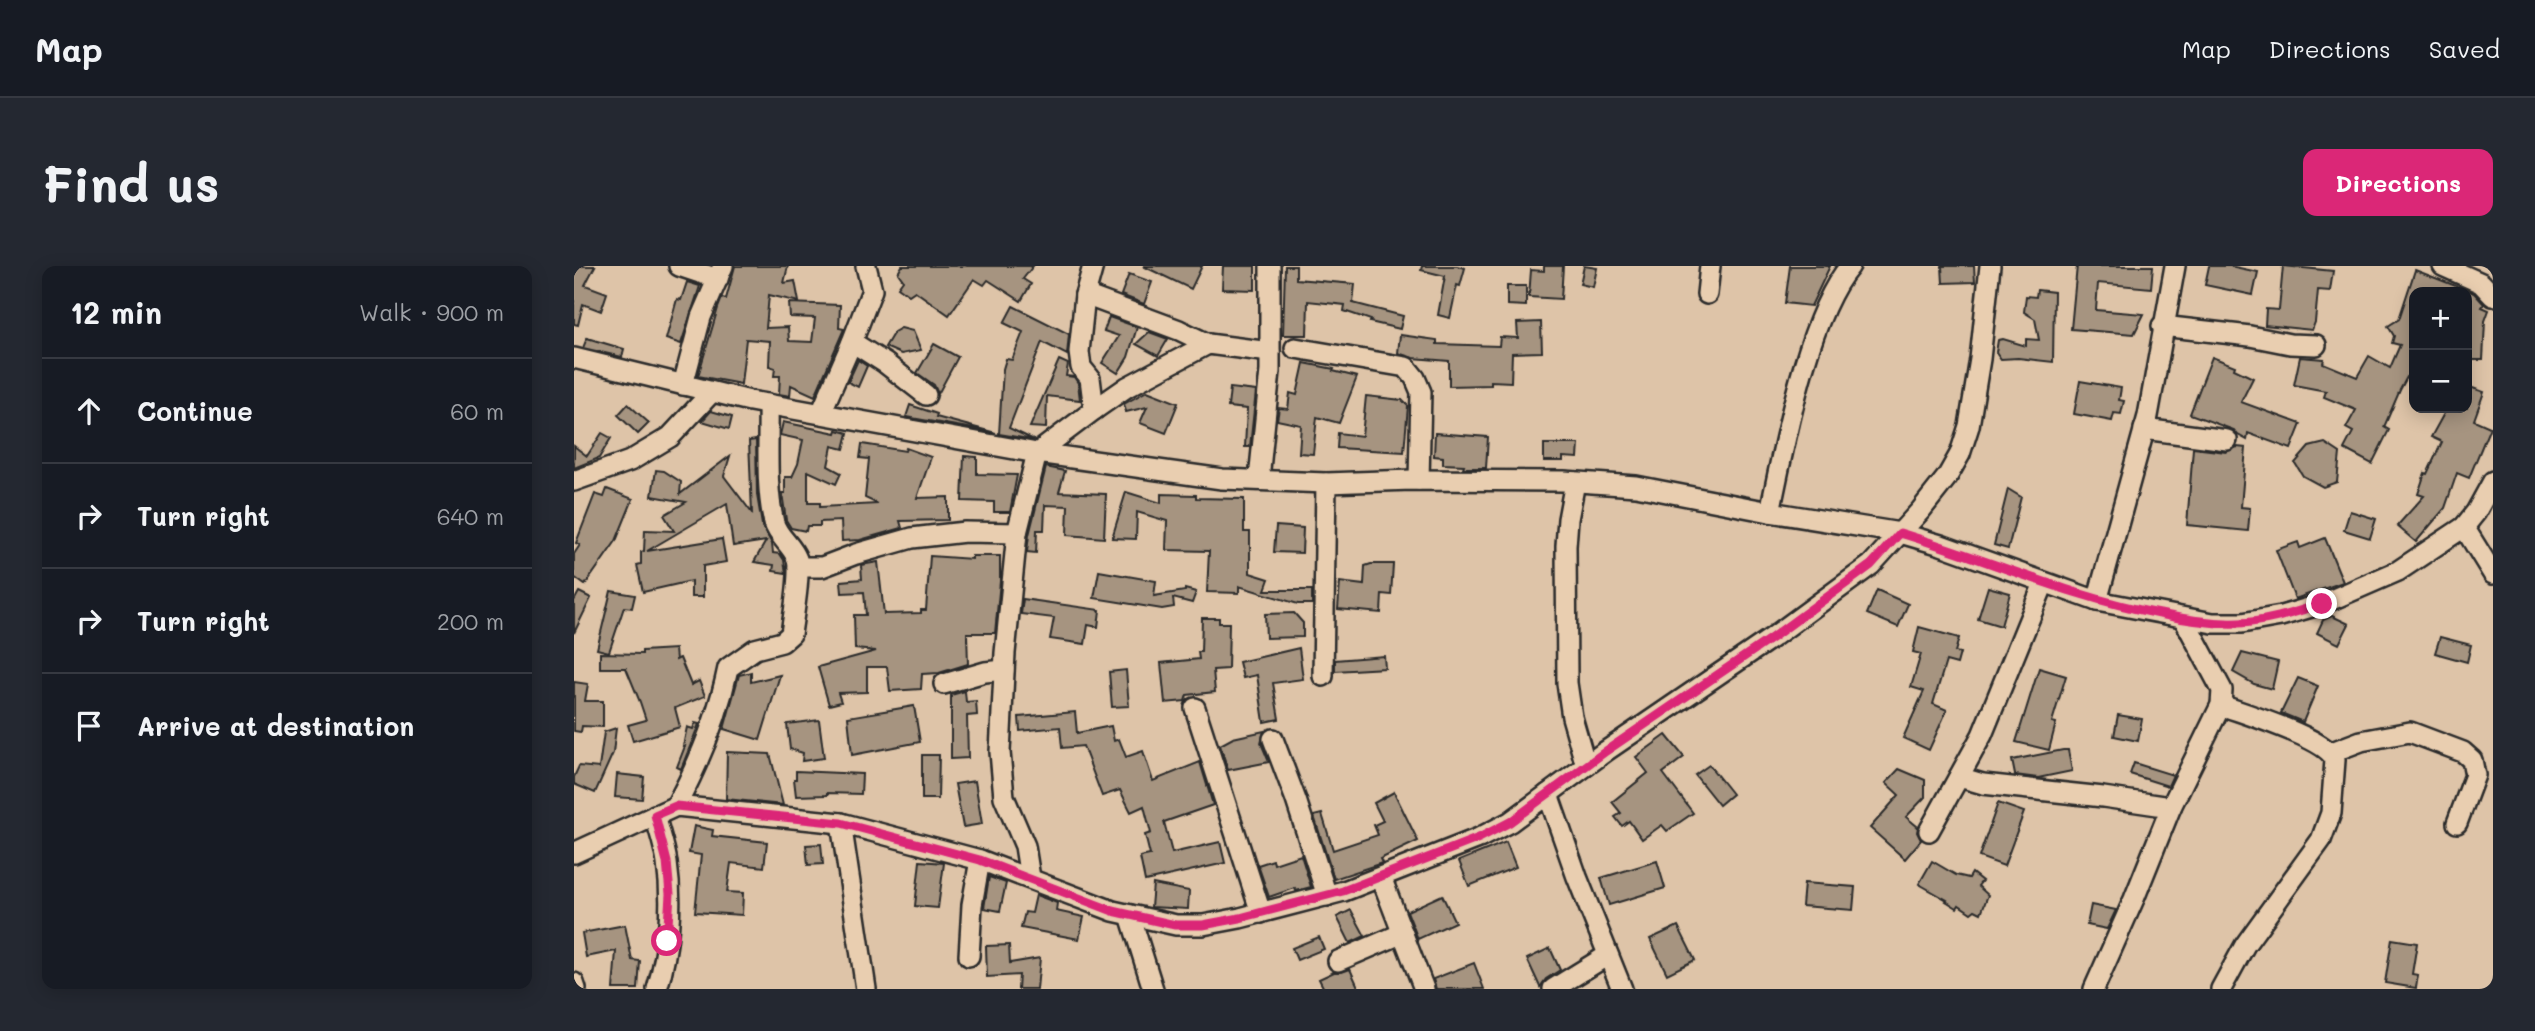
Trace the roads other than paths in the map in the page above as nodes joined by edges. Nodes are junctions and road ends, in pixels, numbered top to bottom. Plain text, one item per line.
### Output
1 (679, 266) edge
2 (866, 266) edge
3 (1093, 266) edge
4 (1270, 266) edge
5 (1710, 266) edge
6 (1850, 266) edge
7 (1990, 266) edge
8 (2175, 266) edge
9 (2443, 266) edge
10 (720, 272) edge
11 (1707, 293) dead end
12 (1085, 295) junction
13 (2493, 296) edge
14 (2162, 326) junction
15 (852, 342) junction
16 (1208, 344) junction
17 (2316, 345) dead end
18 (1295, 348) dead end
19 (1270, 352) junction
20 (574, 358) edge
21 (683, 385) junction
22 (711, 393) junction
23 (926, 395) dead end
24 (768, 404) junction
25 (1094, 410) junction
26 (821, 413) junction
27 (2144, 429) junction
28 (2227, 440) dead end
29 (1037, 453) junction
30 (1259, 479) junction
31 (1419, 480) junction
32 (574, 481) edge
33 (2493, 481) edge
34 (1576, 482) junction
35 (1326, 483) junction
36 (1770, 512) junction
37 (2464, 527) junction
38 (1017, 533) junction
39 (1900, 533) junction
40 (798, 567) junction
41 (2493, 574) edge
42 (2044, 583) junction
43 (2097, 601) junction
44 (2184, 619) junction
45 (1004, 670) junction
46 (1323, 676) dead end
47 (944, 684) dead end
48 (2221, 705) junction
49 (1195, 708) dead end
50 (1273, 739) dead end
51 (2332, 752) junction
52 (1586, 766) junction
53 (1959, 777) junction
54 (1548, 794) junction
55 (676, 806) junction
56 (2171, 807) junction
57 (655, 815) junction
58 (841, 823) junction
59 (2457, 823) dead end
60 (1929, 831) dead end
61 (574, 853) edge
62 (980, 860) junction
63 (1381, 877) junction
64 (1030, 878) junction
65 (1326, 896) junction
66 (1261, 913) junction
67 (1130, 915) junction
68 (1403, 933) junction
69 (1608, 955) junction
70 (969, 956) dead end
71 (1338, 961) dead end
72 (574, 983) edge
73 (576, 989) edge
74 (657, 989) edge
75 (866, 989) edge
76 (1153, 989) edge
77 (1424, 989) edge
78 (1553, 989) edge
79 (1622, 989) edge
80 (2094, 989) edge
81 (2221, 989) edge

1 - 10 street
2 - 15 street
3 - 12 street
4 - 19 street
5 - 11 street
6 - 36 street
7 - 39 street
8 - 14 street
9 - 13 street
10 - 21 street
12 - 16 street
12 - 25 street
14 - 17 street
14 - 27 street
15 - 23 street
15 - 26 street
16 - 19 street
16 - 25 street
18 - 31 street
19 - 30 street
20 - 21 street
21 - 22 street
22 - 24 street
22 - 32 street
24 - 26 street
24 - 40 street
25 - 29 street
26 - 29 street
27 - 28 street
27 - 43 street
29 - 30 street
29 - 38 street
30 - 35 street
31 - 34 street
31 - 35 street
33 - 37 street
34 - 36 street
34 - 52 street
35 - 46 street
36 - 39 street
37 - 41 street
37 - 44 street
38 - 40 street
38 - 45 street
39 - 42 street
39 - 52 street
40 - 55 street
42 - 43 street
42 - 53 street
43 - 44 street
44 - 48 street
45 - 47 street
45 - 64 street
48 - 51 street
48 - 56 street
49 - 66 street
50 - 65 street
51 - 59 street
51 - 81 street
52 - 54 street
53 - 56 street
53 - 60 street
54 - 63 street
54 - 69 street
55 - 57 street
55 - 58 street
56 - 80 street
57 - 61 street
57 - 74 street
58 - 62 street
58 - 75 street
62 - 64 street
62 - 70 street
63 - 65 street
63 - 68 street
64 - 67 street
65 - 66 street
66 - 67 street
67 - 76 street
68 - 71 street
68 - 77 street
69 - 78 street
69 - 79 street
72 - 73 street

